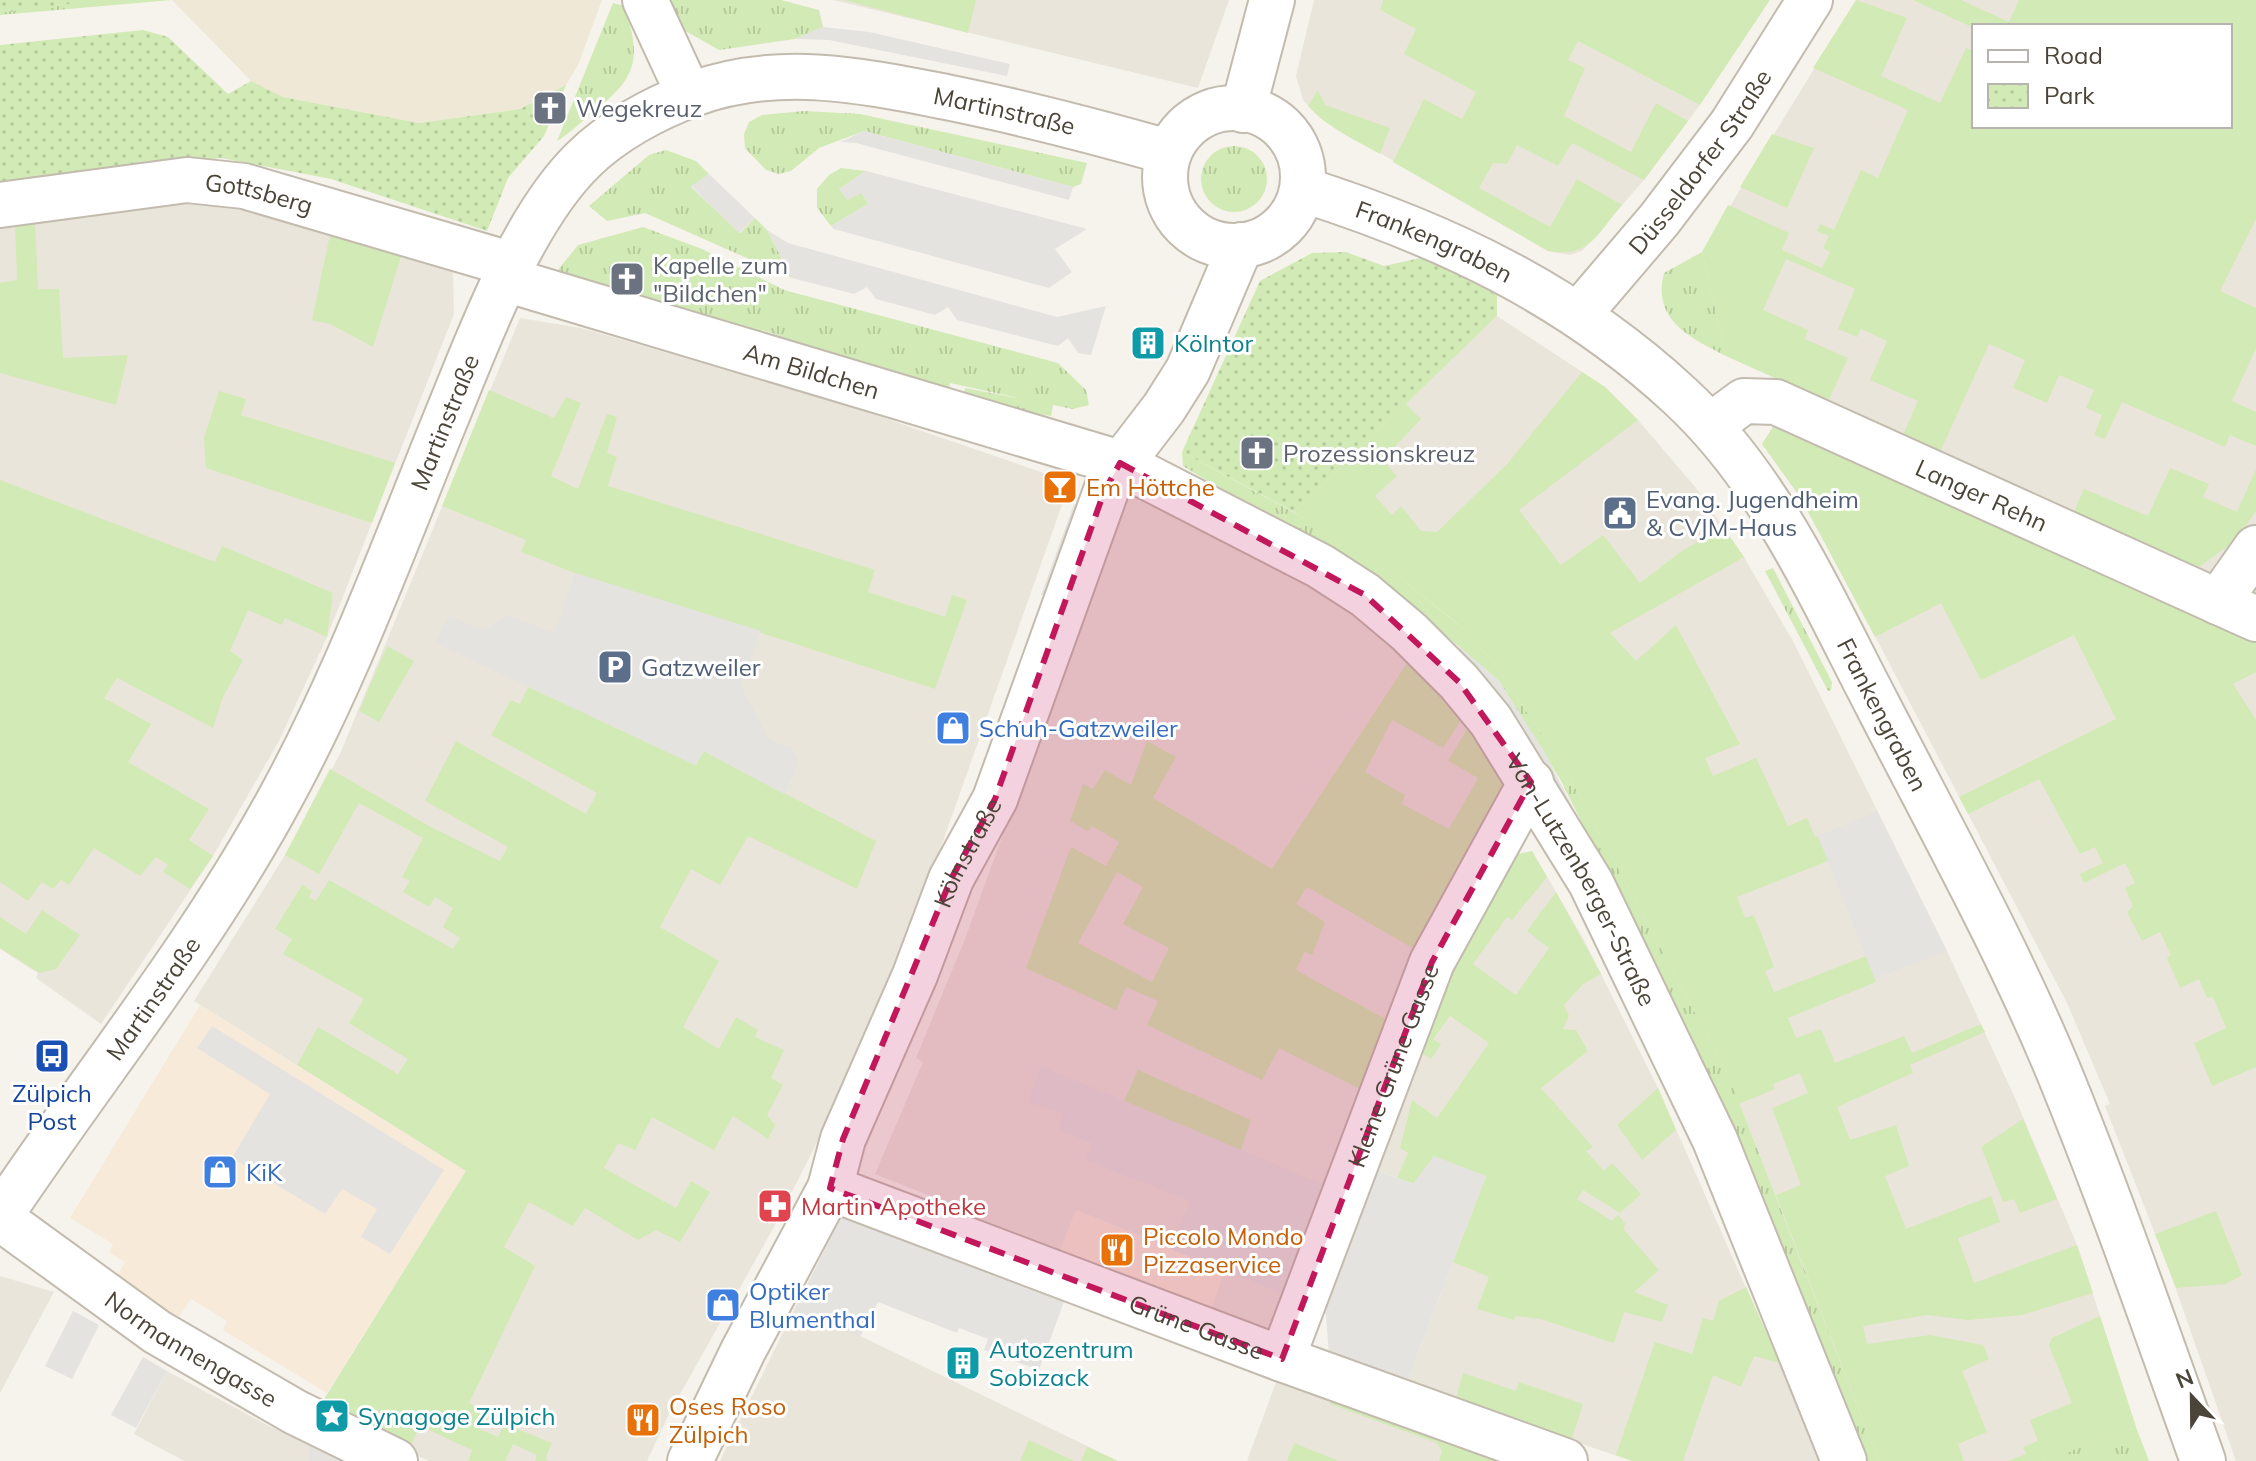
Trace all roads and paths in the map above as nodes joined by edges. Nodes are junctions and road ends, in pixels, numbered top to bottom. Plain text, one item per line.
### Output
1 (645, 0) edge
2 (1272, 0) edge
3 (1810, 0) edge
4 (689, 95) junction
5 (1243, 110) junction
6 (1168, 152) junction
7 (1304, 190) junction
8 (0, 205) edge
9 (1241, 245) junction
10 (509, 272) junction
11 (1578, 315) junction
12 (1710, 426) junction
13 (1120, 463) junction
14 (2256, 548) edge
15 (2237, 610) edge
16 (1531, 782) junction
17 (830, 1188) junction
18 (0, 1217) edge
19 (1282, 1359) junction
20 (395, 1461) edge
21 (690, 1461) edge
22 (1565, 1461) edge
23 (1844, 1461) edge
24 (2203, 1461) edge

1 - 4 street
2 - 5 street
3 - 11 street, Düsseldorfer Straße
4 - 6 street, Martinstraße
4 - 10 street, Martinstraße
5 - 6 street
5 - 7 street
6 - 9 street
7 - 9 street
7 - 11 street, Frankengraben
8 - 10 street, Gottsberg
9 - 13 street, Kölnstraße
10 - 13 street, Am Bildchen
10 - 18 street, Martinstraße
11 - 12 street, Frankengraben
12 - 15 street, Langer Rehn
12 - 24 street, Frankengraben
13 - 16 street, Von-Lutzenberger-Straße
13 - 17 street, Kölnstraße
14 - 15 street
16 - 19 street, Kleine Grüne Gasse
16 - 23 street, Von-Lutzenberger-Straße
17 - 19 street, Grüne Gasse
17 - 21 street, Kölnstraße
18 - 20 street, Normannengasse
19 - 22 street, Grüne Gasse

